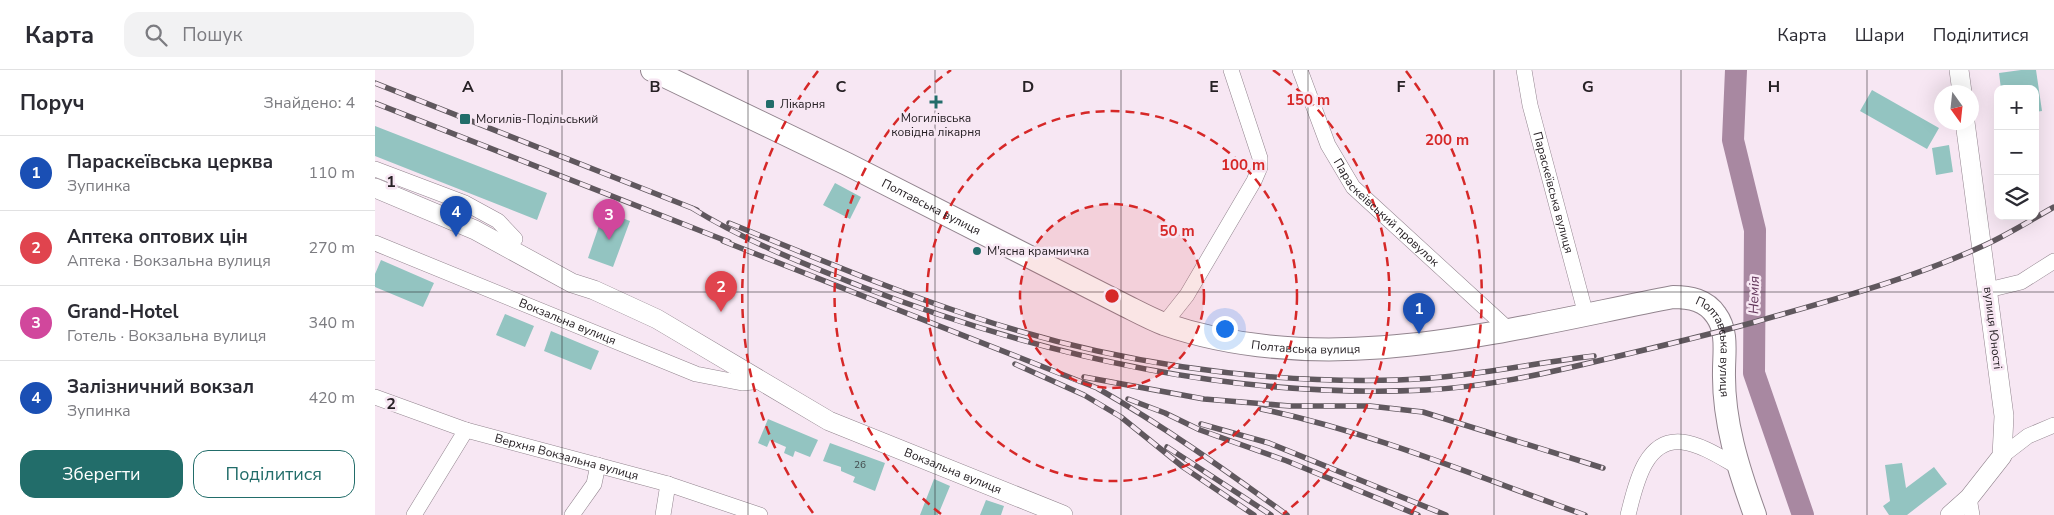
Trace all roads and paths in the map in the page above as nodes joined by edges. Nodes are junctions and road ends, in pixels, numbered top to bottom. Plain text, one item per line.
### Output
1 (652, 70) edge
2 (1231, 70) edge
3 (1300, 70) edge
4 (1524, 70) edge
5 (1959, 70) edge
6 (676, 76) edge
7 (1961, 85) edge
8 (1966, 130) edge
9 (375, 169) edge
10 (375, 178) edge
11 (375, 188) edge
12 (515, 239) junction
13 (375, 243) edge
14 (2054, 261) edge
15 (594, 290) junction
16 (1988, 290) junction
17 (1586, 315) junction
18 (1164, 324) junction
19 (1509, 330) junction
20 (764, 381) junction
21 (375, 396) edge
22 (2054, 425) edge
23 (466, 430) junction
24 (2003, 456) junction
25 (598, 465) junction
26 (1739, 467) junction
27 (668, 484) junction
28 (1971, 507) edge
29 (414, 515) edge
30 (572, 515) edge
31 (663, 515) edge
32 (760, 515) edge
33 (1063, 515) edge
34 (1628, 515) edge
35 (1755, 515) edge
36 (1950, 515) edge

1 - 6 highway, Полтавська вулиця
2 - 18 street
3 - 19 street, Параскеївський провулок
4 - 17 street, Параскеївська вулиця
5 - 7 main road
6 - 18 highway, Полтавська вулиця
8 - 16 main road, вулиця Юності
9 - 12 street
10 - 12 main road, Вокзальна вулиця
11 - 15 main road, Вокзальна вулиця
12 - 15 main road, Вокзальна вулиця
13 - 20 street, Вокзальна вулиця
14 - 16 street
15 - 20 main road, Вокзальна вулиця
16 - 24 main road, вулиця Юності
17 - 19 highway, Полтавська вулиця
17 - 26 highway, Полтавська вулиця
18 - 19 highway, Полтавська вулиця
20 - 33 main road, Вокзальна вулиця
21 - 23 street, Верхня Вокзальна вулиця
22 - 24 street
23 - 25 street, Верхня Вокзальна вулиця
23 - 29 street
24 - 28 main road
25 - 27 street, Верхня Вокзальна вулиця
25 - 30 street
26 - 34 street
26 - 35 highway, Полтавська вулиця
27 - 31 street
27 - 32 street, Верхня Вокзальна вулиця
28 - 36 main road

